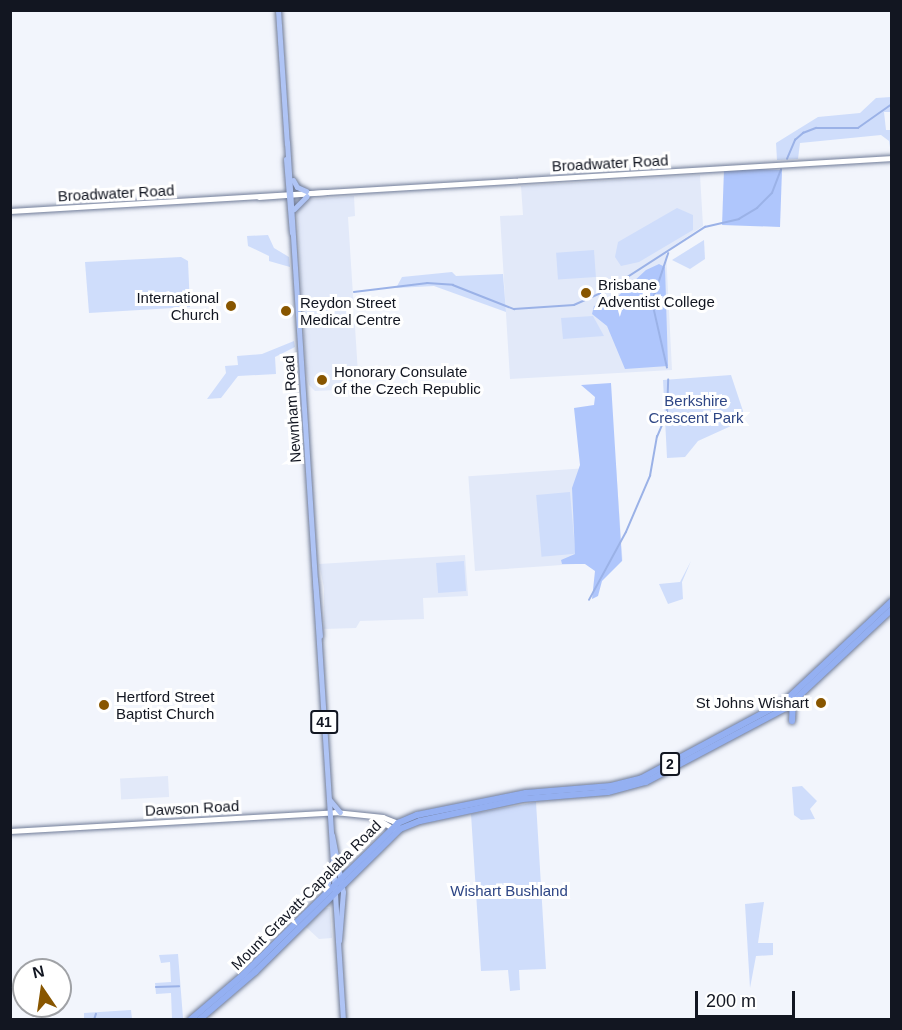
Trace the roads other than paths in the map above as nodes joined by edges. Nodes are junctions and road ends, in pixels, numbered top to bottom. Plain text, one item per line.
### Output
1 (278, 10) edge
2 (287, 142) junction
3 (891, 158) edge
4 (291, 175) junction
5 (290, 194) junction
6 (306, 194) junction
7 (294, 210) junction
8 (10, 211) edge
9 (293, 237) junction
10 (891, 600) edge
11 (891, 609) edge
12 (793, 702) junction
13 (792, 721) dead end
14 (328, 797) junction
15 (329, 812) junction
16 (340, 812) junction
17 (375, 817) junction
18 (399, 826) junction
19 (390, 828) junction
20 (10, 831) edge
21 (330, 831) junction
22 (332, 858) junction
23 (339, 864) junction
24 (352, 865) junction
25 (351, 874) junction
26 (339, 883) junction
27 (326, 892) junction
28 (343, 898) junction
29 (321, 904) junction
30 (336, 908) junction
31 (338, 949) junction
32 (190, 1020) edge
33 (199, 1020) edge
34 (343, 1020) edge

1 - 2 main road, Newnham Road / 41
2 - 4 main road, Newnham Road / 41
2 - 5 main road, Newnham Road / 41
3 - 6 main road, Broadwater Road
4 - 5 main road, Newnham Road / 41
4 - 6 main road
5 - 6 main road, Broadwater Road
5 - 7 main road, Newnham Road / 41
5 - 8 main road, Broadwater Road
5 - 9 main road, Newnham Road / 41
6 - 7 main road
7 - 9 main road, Newnham Road / 41
9 - 14 main road, Newnham Road / 41
10 - 18 highway, Mount Gravatt-Capalaba Road / 2
11 - 12 highway, Mount Gravatt-Capalaba Road / 2
12 - 13 highway
12 - 18 highway, Mount Gravatt-Capalaba Road / 2
14 - 15 main road, Newnham Road / 41
14 - 16 main road
15 - 16 main road, Dawson Road
15 - 20 main road, Dawson Road
15 - 21 main road, Newnham Road / 41
16 - 17 main road, Dawson Road
17 - 18 main road, Dawson Road
17 - 19 main road, Dawson Road
18 - 19 highway, Mount Gravatt-Capalaba Road / 2
18 - 25 highway, Mount Gravatt-Capalaba Road / 2
19 - 24 highway, Mount Gravatt-Capalaba Road / 2
21 - 22 main road, Newnham Road / 41
21 - 23 main road, Newnham Road / 41
22 - 26 main road, Newnham Road / 41
22 - 27 main road
23 - 24 main road
23 - 26 main road, Newnham Road / 41
24 - 26 highway, Mount Gravatt-Capalaba Road / 2
25 - 26 highway, Mount Gravatt-Capalaba Road / 2
25 - 28 main road
26 - 27 highway, Mount Gravatt-Capalaba Road / 2
26 - 28 main road, Newnham Road / 41
26 - 29 highway, Mount Gravatt-Capalaba Road / 2
26 - 30 main road, Newnham Road / 41
27 - 32 highway, Mount Gravatt-Capalaba Road / 2
28 - 31 main road, Newnham Road / 41
29 - 30 main road
29 - 33 highway, Mount Gravatt-Capalaba Road / 2
30 - 31 main road, Newnham Road / 41
31 - 34 main road, Newnham Road / 41

